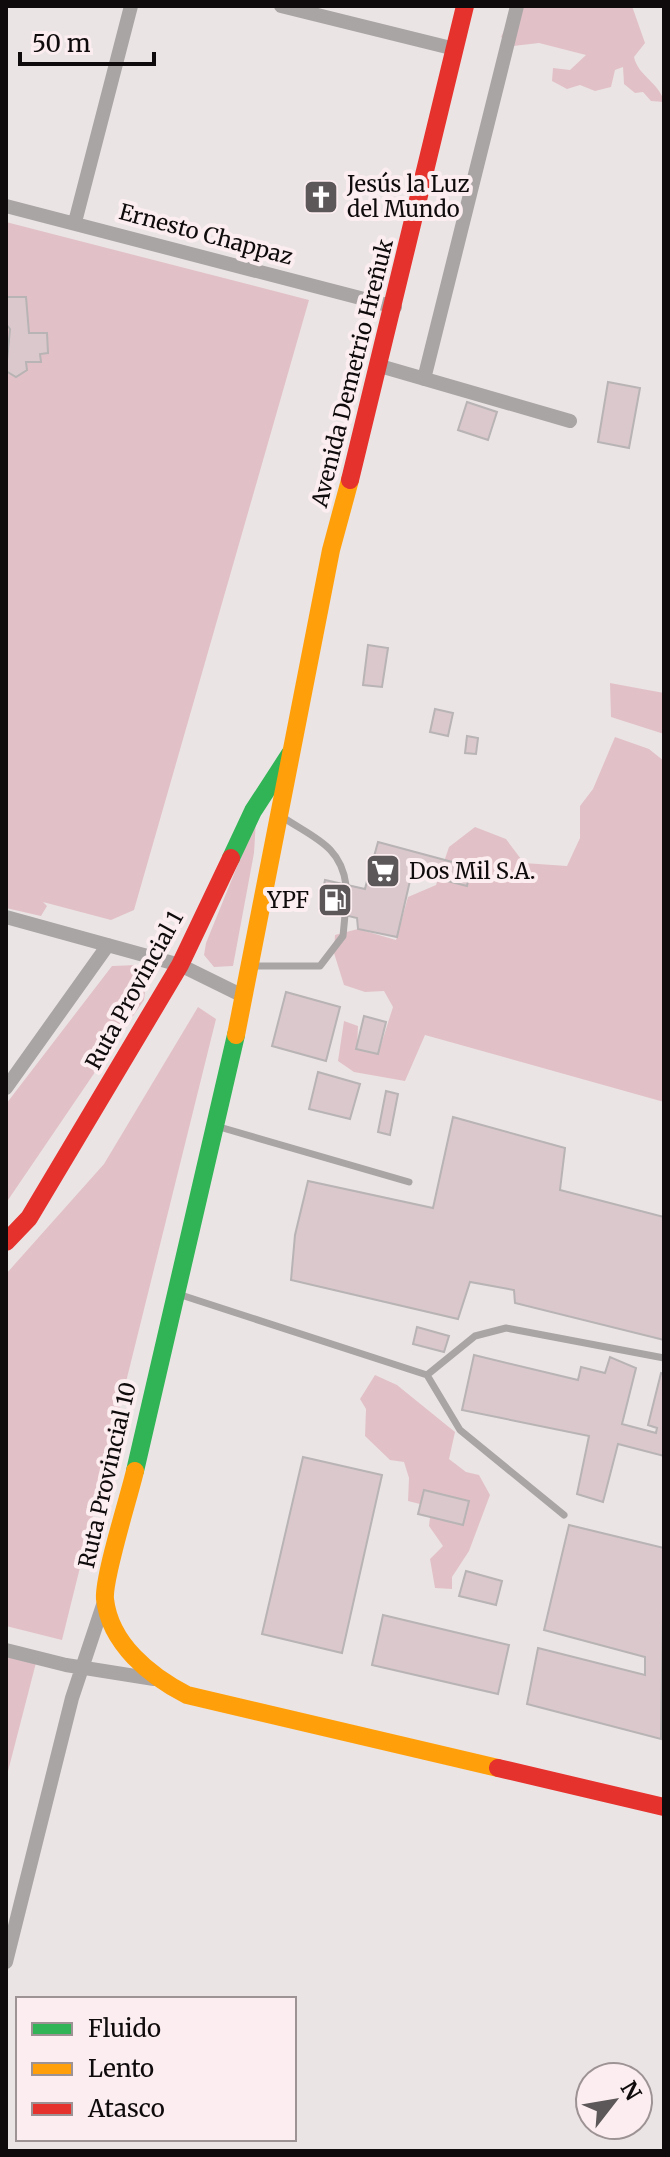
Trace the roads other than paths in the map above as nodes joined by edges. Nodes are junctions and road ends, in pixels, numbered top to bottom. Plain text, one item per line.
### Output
1 (131, 6) edge
2 (281, 6) edge
3 (465, 6) edge
4 (517, 6) edge
5 (455, 49) junction
6 (6, 206) edge
7 (75, 222) junction
8 (395, 307) junction
9 (380, 366) junction
10 (424, 379) junction
11 (570, 421) dead end
12 (290, 754) junction
13 (279, 815) junction
14 (346, 885) dead end
15 (345, 915) dead end
16 (6, 917) edge
17 (108, 945) junction
18 (180, 965) junction
19 (251, 966) junction
20 (245, 997) junction
21 (6, 1088) edge
22 (214, 1125) junction
23 (409, 1182) dead end
24 (6, 1242) edge
25 (175, 1293) junction
26 (664, 1358) edge
27 (427, 1375) junction
28 (564, 1515) dead end
29 (105, 1598) junction
30 (6, 1650) edge
31 (85, 1668) junction
32 (154, 1679) junction
33 (664, 1807) edge
34 (6, 1962) edge

1 - 7 street
2 - 5 street
3 - 5 main road, Avenida Demetrio Hreñuk
4 - 10 street
5 - 8 main road, Avenida Demetrio Hreñuk
6 - 7 street, Ernesto Chappaz
7 - 8 street, Ernesto Chappaz
8 - 9 main road, Avenida Demetrio Hreñuk
9 - 10 street
9 - 12 main road, Avenida Demetrio Hreñuk
10 - 11 street
12 - 13 main road, Ruta Provincial 10
12 - 18 main road, Ruta Provincial 1
13 - 14 lane
13 - 19 main road, Ruta Provincial 10
15 - 19 lane
16 - 17 street
17 - 18 street
17 - 21 street
18 - 20 street
18 - 24 main road, Ruta Provincial 1
19 - 20 main road, Ruta Provincial 10
20 - 22 main road, Ruta Provincial 10
22 - 23 lane
22 - 25 main road, Ruta Provincial 10
25 - 27 lane
25 - 29 main road, Ruta Provincial 10
26 - 27 lane
27 - 28 lane
29 - 31 street
29 - 32 main road, Ruta Provincial 10
30 - 31 street
31 - 32 street
31 - 34 street
32 - 33 main road, Ruta Provincial 10

